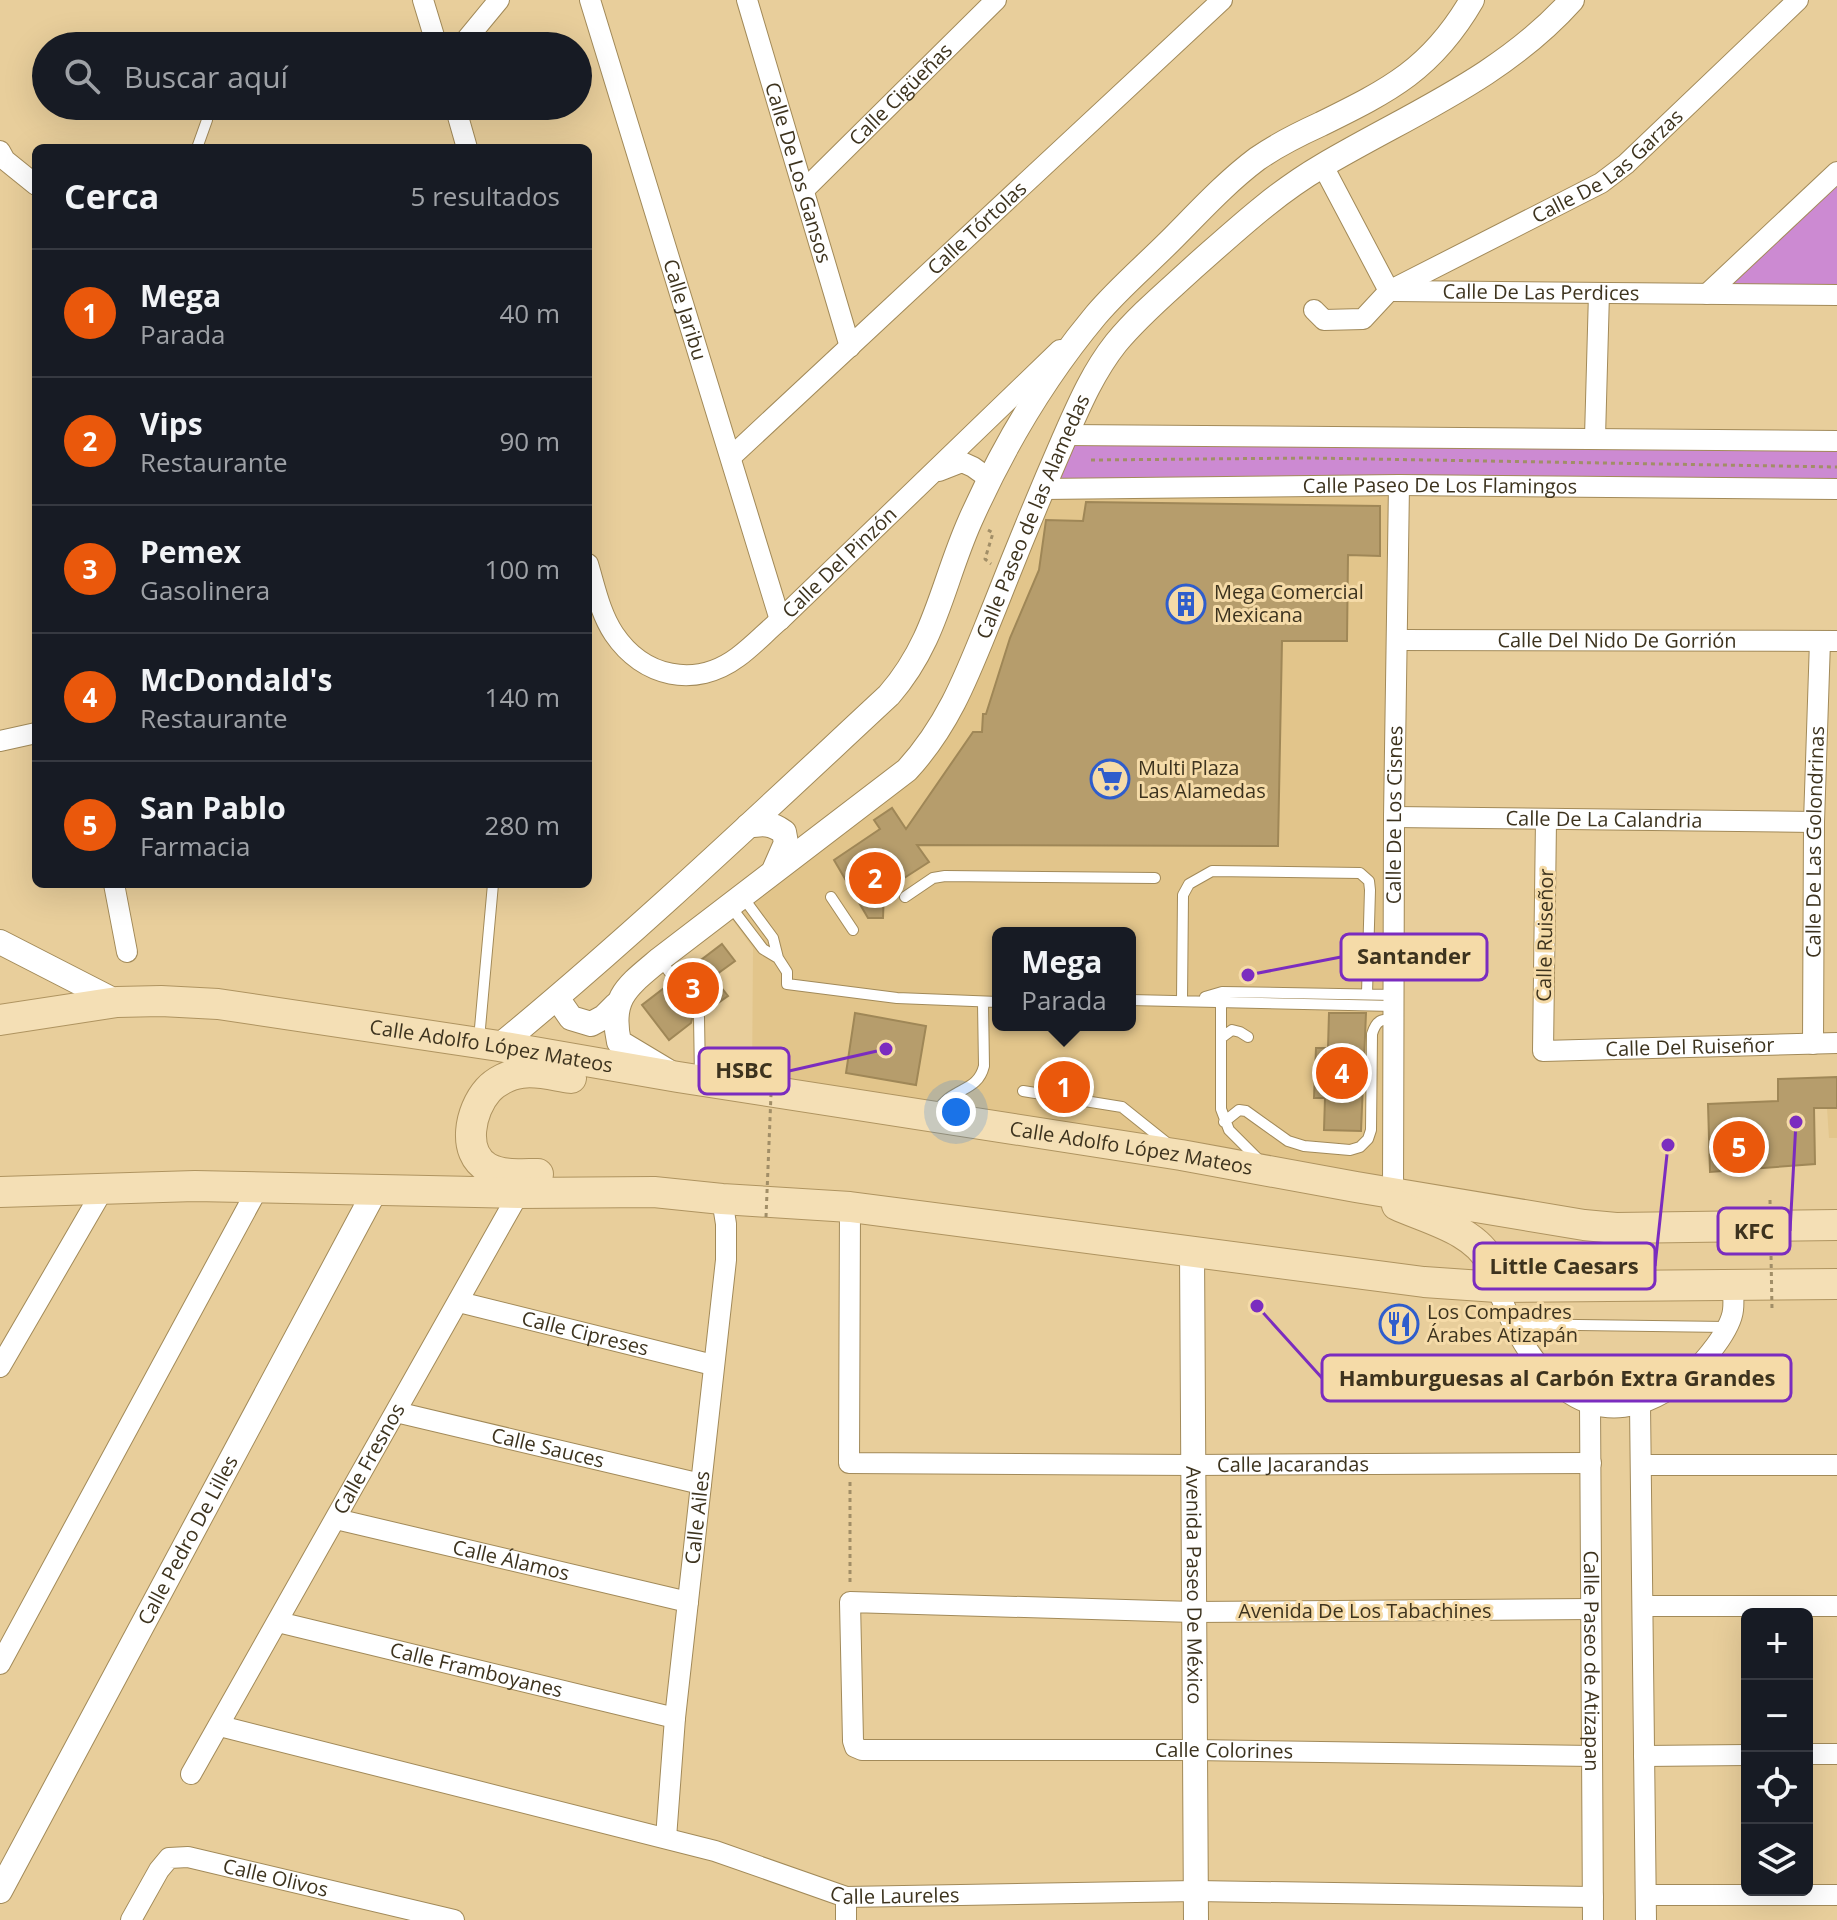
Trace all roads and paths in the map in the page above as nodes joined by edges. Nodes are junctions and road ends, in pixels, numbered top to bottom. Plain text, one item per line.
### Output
1 (423, 0) edge
2 (499, 0) edge
3 (590, 0) edge
4 (747, 0) edge
5 (996, 0) edge
6 (1222, 0) edge
7 (1472, 0) edge
8 (1572, 0) edge
9 (1798, 0) edge
10 (433, 32) edge
11 (473, 32) edge
12 (1413, 73) junction
13 (1435, 106) junction
14 (207, 120) dead end
15 (459, 120) edge
16 (198, 144) edge
17 (466, 144) edge
18 (0, 151) edge
19 (1323, 166) junction
20 (1837, 172) edge
21 (32, 182) edge
22 (804, 190) junction
23 (1389, 291) junction
24 (1599, 293) junction
25 (1707, 294) junction
26 (1837, 295) edge
27 (1314, 310) dead end
28 (1097, 314) junction
29 (850, 347) junction
30 (1066, 435) junction
31 (1595, 437) junction
32 (1837, 441) edge
33 (731, 457) junction
34 (1091, 460) dead end
35 (1598, 463) junction
36 (1837, 467) edge
37 (932, 475) junction
38 (991, 480) junction
39 (1399, 485) junction
40 (1598, 485) junction
41 (1042, 489) junction
42 (1837, 489) edge
43 (592, 578) edge
44 (780, 620) junction
45 (1397, 640) junction
46 (1828, 641) edge
47 (32, 734) edge
48 (0, 741) edge
49 (1394, 817) junction
50 (1546, 820) junction
51 (1814, 822) junction
52 (748, 826) junction
53 (774, 870) junction
54 (1155, 878) dead end
55 (115, 888) edge
56 (493, 888) edge
57 (831, 897) dead end
58 (905, 897) dead end
59 (736, 900) junction
60 (853, 930) dead end
61 (0, 942) edge
62 (127, 952) dead end
63 (660, 959) junction
64 (675, 980) dead end
65 (1367, 993) junction
66 (1221, 997) junction
67 (557, 998) junction
68 (1136, 1000) edge
69 (1182, 1000) junction
70 (117, 1002) junction
71 (992, 1002) edge
72 (983, 1003) junction
73 (616, 1005) junction
74 (1394, 1007) junction
75 (699, 1017) dead end
76 (0, 1020) edge
77 (1248, 1037) dead end
78 (1221, 1038) junction
79 (1837, 1043) edge
80 (1813, 1044) junction
81 (489, 1046) junction
82 (1543, 1051) joint
83 (772, 1070) dead end
84 (689, 1078) junction
85 (1023, 1091) dead end
86 (932, 1115) junction
87 (1224, 1122) junction
88 (1181, 1155) junction
89 (1269, 1171) junction
90 (1356, 1187) junction
91 (104, 1188) junction
92 (258, 1188) junction
93 (376, 1189) junction
94 (0, 1192) edge
95 (654, 1192) junction
96 (519, 1193) junction
97 (1393, 1193) junction
98 (722, 1199) junction
99 (1770, 1200) dead end
100 (850, 1207) junction
101 (766, 1217) dead end
102 (1837, 1225) edge
103 (1192, 1251) junction
104 (1837, 1276) edge
105 (1790, 1283) junction
106 (1837, 1284) edge
107 (1733, 1286) junction
108 (1497, 1287) junction
109 (459, 1302) junction
110 (1772, 1309) dead end
111 (1511, 1324) junction
112 (1726, 1327) junction
113 (713, 1365) junction
114 (0, 1367) edge
115 (1590, 1403) junction
116 (1640, 1405) junction
117 (396, 1412) junction
118 (849, 1463) junction
119 (1591, 1463) junction
120 (1193, 1465) junction
121 (1641, 1465) junction
122 (1837, 1465) edge
123 (701, 1484) junction
124 (336, 1519) junction
125 (688, 1602) junction
126 (850, 1602) junction
127 (1643, 1606) junction
128 (1837, 1606) edge
129 (1591, 1609) junction
130 (1193, 1612) junction
131 (278, 1622) junction
132 (0, 1664) edge
133 (675, 1718) junction
134 (220, 1726) junction
135 (1195, 1750) junction
136 (1813, 1754) edge
137 (1837, 1754) edge
138 (1741, 1755) edge
139 (1592, 1756) junction
140 (1644, 1756) junction
141 (191, 1774) dead end
142 (666, 1838) junction
143 (0, 1891) edge
144 (1196, 1891) junction
145 (1646, 1895) junction
146 (1837, 1895) edge
147 (846, 1897) junction
148 (1593, 1897) junction
149 (131, 1920) edge
150 (454, 1920) edge
151 (846, 1920) edge
152 (1196, 1920) edge
153 (1593, 1920) edge
154 (1646, 1920) edge

1 - 10 street
2 - 11 street
3 - 33 street, Calle Jaribu
4 - 22 street, Calle De Los Gansos
5 - 22 street, Calle Cigüeñas
6 - 29 street, Calle Tórtolas
7 - 12 street, Calle Paseo de las Alamedas
8 - 13 street, Calle Paseo de las Alamedas
9 - 23 street, Calle De Las Garzas
12 - 13 street
12 - 28 street, Calle Paseo de las Alamedas
13 - 19 street, Calle Paseo de las Alamedas
14 - 16 lane
15 - 17 street
18 - 21 street
19 - 23 street
19 - 30 street, Calle Paseo de las Alamedas
20 - 25 street
22 - 29 street, Calle De Los Gansos
23 - 24 street, Calle De Las Perdices
23 - 27 street, Calle De Las Garzas
24 - 25 street, Calle De Las Perdices
24 - 31 street
25 - 26 street, Calle De Las Perdices
28 - 37 street, Calle Del Pinzón
28 - 38 street, Calle Paseo de las Alamedas
29 - 33 street, Calle Tórtolas
30 - 31 street
30 - 41 street, Calle Paseo de las Alamedas
31 - 32 street
31 - 35 path
33 - 44 street, Calle Jaribu
34 - 35 path
35 - 36 path
35 - 40 path
37 - 38 street
37 - 44 street, Calle Del Pinzón
38 - 52 street, Calle Paseo de las Alamedas
39 - 40 street, Calle Paseo De Los Flamingos
39 - 41 street, Calle Paseo De Los Flamingos
39 - 45 street, Calle De Los Cisnes
40 - 42 street, Calle Paseo De Los Flamingos
41 - 53 street, Calle Paseo de las Alamedas
43 - 44 street, Calle Del Pinzón
45 - 46 street, Calle Del Nido De Gorrión
45 - 49 street, Calle De Los Cisnes
46 - 51 street, Calle De Las Golondrinas
47 - 48 street
49 - 50 street, Calle De La Calandria
49 - 74 street, Calle De Los Cisnes
50 - 51 street, Calle De La Calandria
50 - 82 street, Calle Ruiseñor
51 - 80 street, Calle De Las Golondrinas
52 - 53 street
52 - 67 street, Calle Paseo de las Alamedas
53 - 59 street, Calle Paseo de las Alamedas
54 - 58 lane
55 - 62 street
56 - 81 lane
57 - 60 lane
59 - 63 street, Calle Paseo de las Alamedas
59 - 72 lane
61 - 70 street
63 - 64 lane
63 - 73 street, Calle Paseo de las Alamedas
65 - 66 lane
65 - 69 lane
65 - 74 lane
66 - 69 lane
66 - 74 lane
66 - 78 lane
67 - 73 street
67 - 81 street, Calle Paseo de las Alamedas
68 - 69 lane
70 - 76 main road, Calle Adolfo López Mateos
70 - 81 main road, Calle Adolfo López Mateos
71 - 72 lane
72 - 86 lane
73 - 84 street
74 - 87 lane
74 - 97 street, Calle De Los Cisnes
75 - 84 lane
77 - 78 lane
78 - 87 lane
79 - 80 street, Calle Del Ruiseñor
80 - 82 street, Calle Del Ruiseñor
81 - 84 main road, Calle Adolfo López Mateos
83 - 101 path, bridge
84 - 86 main road, Calle Adolfo López Mateos
84 - 95 main road
85 - 88 lane
86 - 88 main road, Calle Adolfo López Mateos
87 - 89 lane
88 - 89 main road, Calle Adolfo López Mateos
89 - 90 main road, Calle Adolfo López Mateos
90 - 97 main road, Calle Adolfo López Mateos
90 - 108 main road
91 - 92 main road
91 - 94 main road
91 - 114 street
92 - 93 main road
92 - 132 street
93 - 96 main road
93 - 143 street, Calle Pedro De Lilles
95 - 96 main road
95 - 98 main road
96 - 109 street, Calle Fresnos
97 - 102 main road, Calle Adolfo López Mateos
98 - 100 main road
98 - 113 street, Calle Ailes
99 - 110 path, bridge
100 - 103 main road
100 - 118 street
103 - 108 main road
103 - 120 street, Avenida Paseo De México
104 - 105 main road
105 - 106 main road
105 - 107 main road
107 - 108 main road
107 - 112 street
108 - 111 street
109 - 113 street, Calle Cipreses
109 - 117 street, Calle Fresnos
111 - 112 lane
111 - 115 street
112 - 116 street
113 - 123 street, Calle Ailes
115 - 116 street
115 - 119 street, Calle Paseo de Atizapan
116 - 121 street
117 - 123 street, Calle Sauces
117 - 124 street, Calle Fresnos
118 - 120 street, Calle Jacarandas
118 - 126 path
119 - 120 street, Calle Jacarandas
119 - 129 street, Calle Paseo de Atizapan
120 - 130 street, Avenida Paseo De México
121 - 122 street
121 - 127 street
123 - 125 street, Calle Ailes
124 - 125 street, Calle Álamos
124 - 131 street, Calle Fresnos
125 - 133 street, Calle Ailes
126 - 130 street, Avenida De Los Tabachines
126 - 135 street, Calle Colorines
127 - 128 street
127 - 140 street
129 - 130 street, Avenida De Los Tabachines
129 - 139 street, Calle Paseo de Atizapan
130 - 135 street, Avenida Paseo De México
131 - 133 street, Calle Framboyanes
131 - 134 street, Calle Fresnos
133 - 142 street, Calle Ailes
134 - 141 street, Calle Fresnos
134 - 142 street, Calle Laureles
135 - 139 street, Calle Colorines
135 - 144 street, Avenida Paseo De México
136 - 137 street
138 - 140 street
139 - 148 street, Calle Paseo de Atizapan
140 - 145 street
142 - 147 street, Calle Laureles
144 - 147 street, Calle Laureles
144 - 148 street, Calle Laureles
144 - 152 street, Avenida Paseo De México
145 - 146 street
145 - 154 street
147 - 151 street
148 - 153 street, Calle Paseo de Atizapan
149 - 150 street, Calle Olivos

